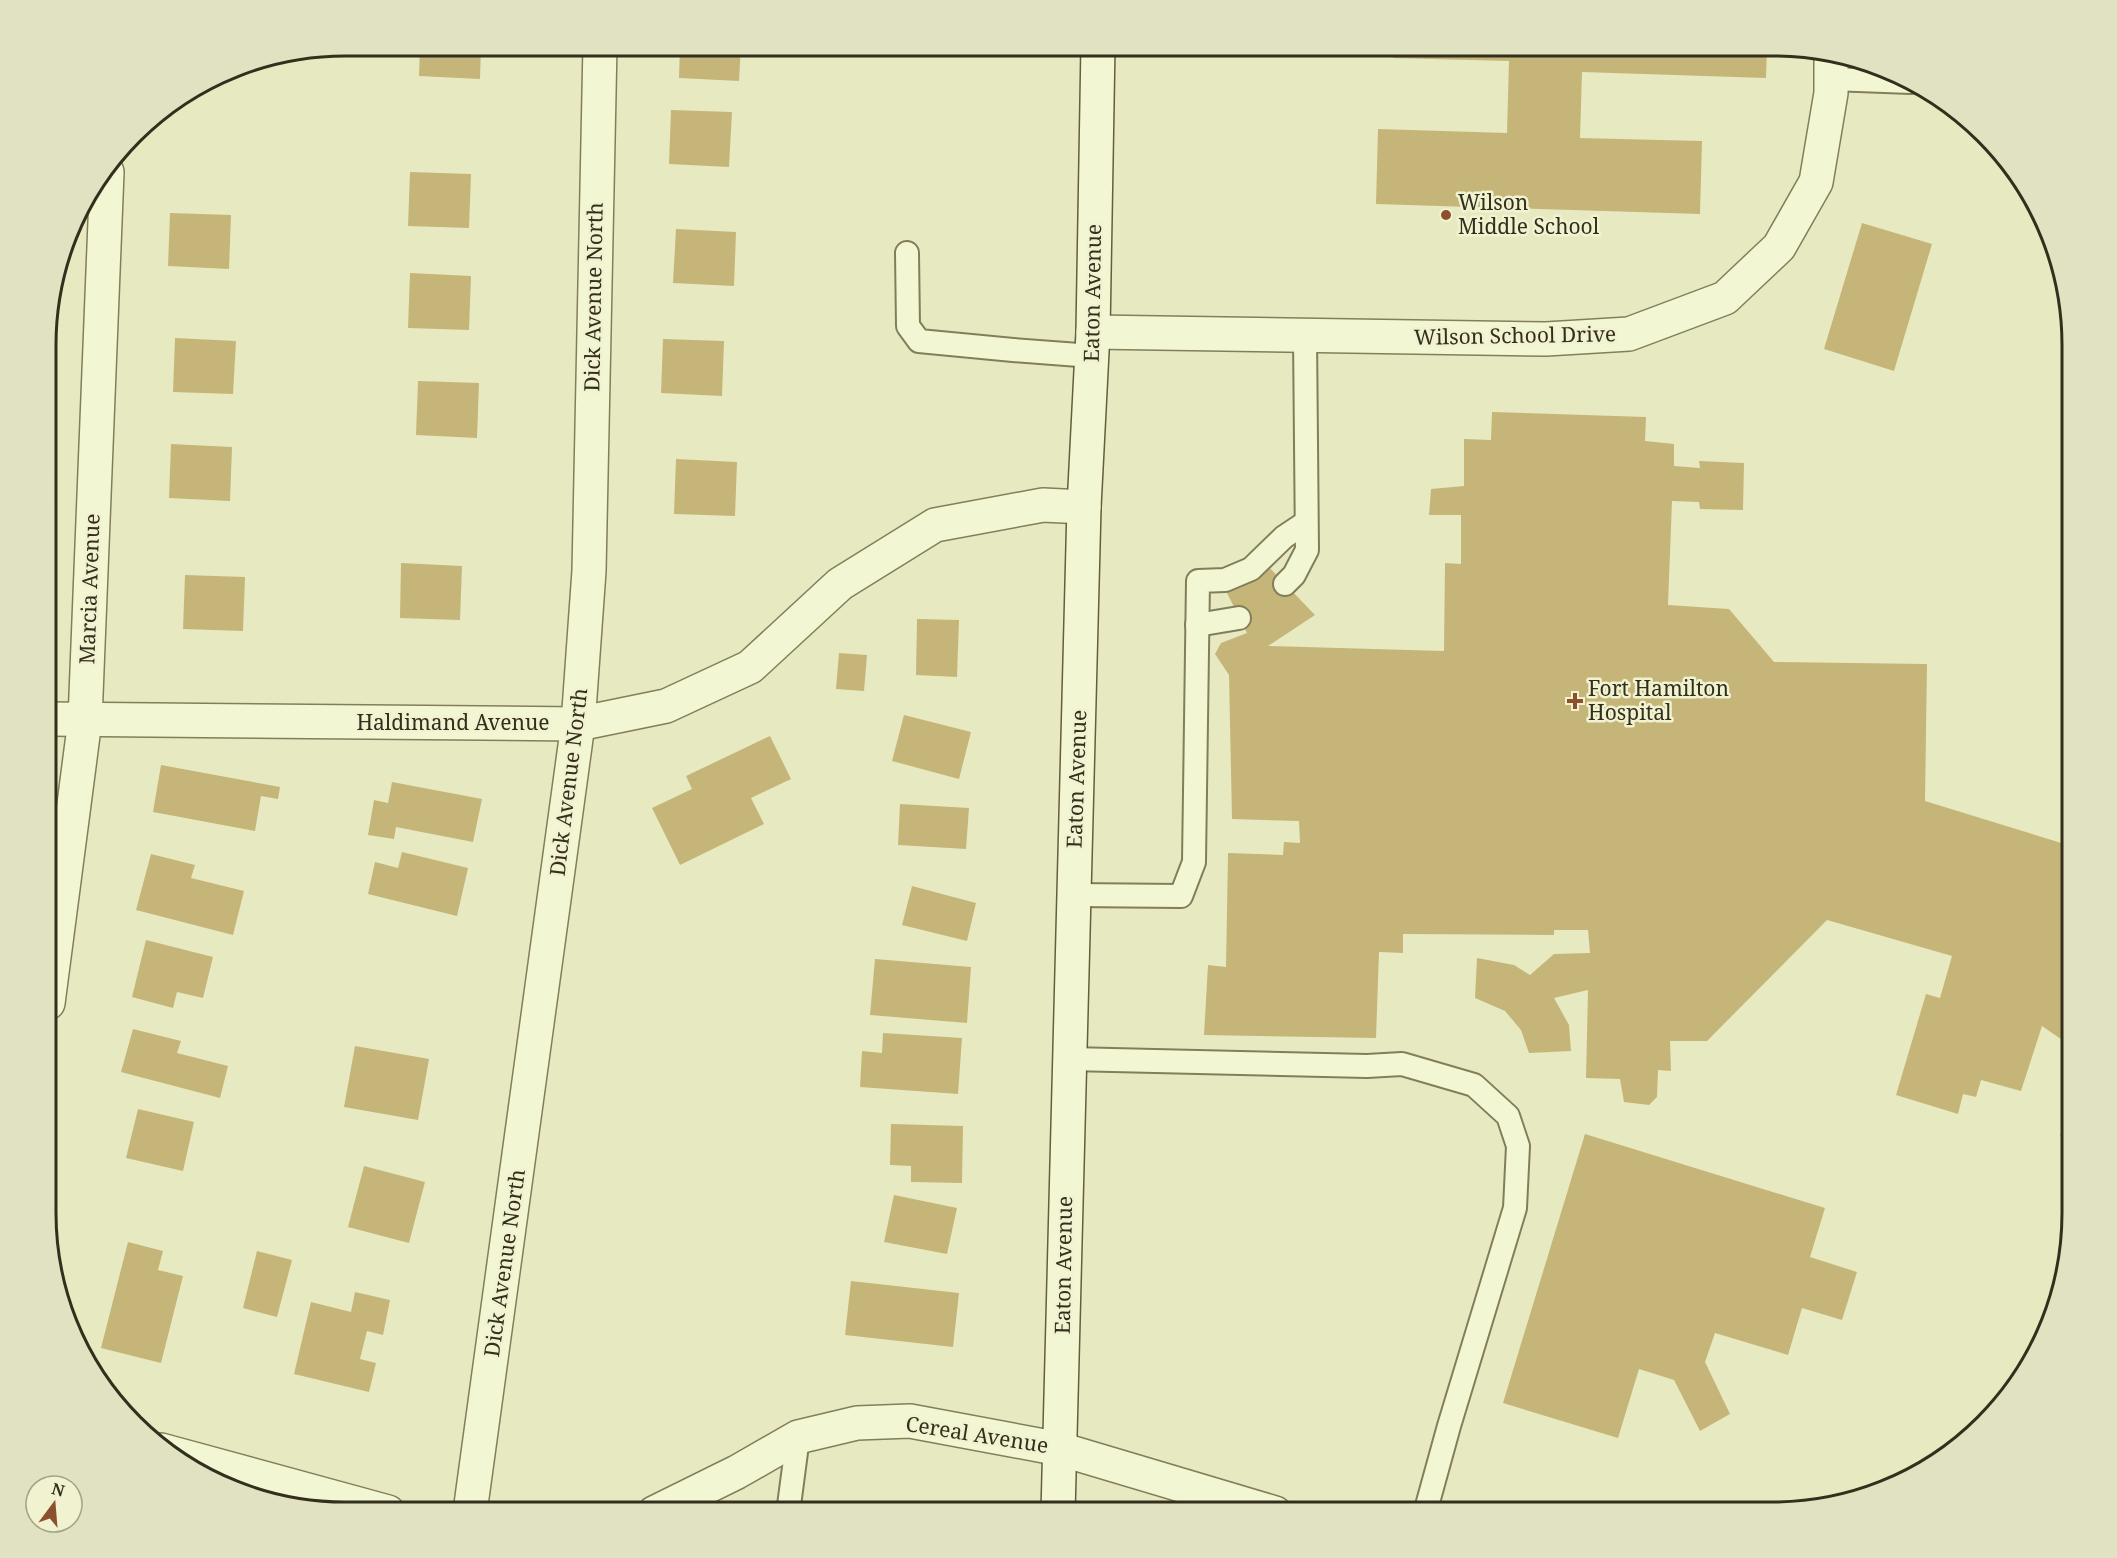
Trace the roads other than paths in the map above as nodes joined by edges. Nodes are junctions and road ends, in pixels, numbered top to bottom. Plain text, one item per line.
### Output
1 (600, 56) edge
2 (1098, 56) edge
3 (1831, 67) edge
4 (1877, 76) edge
5 (107, 180) edge
6 (907, 253) dead end
7 (1305, 335) junction
8 (1092, 344) junction
9 (1084, 507) junction
10 (1305, 523) junction
11 (1285, 584) dead end
12 (1239, 618) dead end
13 (1197, 625) junction
14 (56, 719) edge
15 (85, 720) junction
16 (578, 724) junction
17 (1074, 895) junction
18 (56, 942) edge
19 (1070, 1059) junction
20 (798, 1437) junction
21 (1060, 1449) junction
22 (190, 1458) edge
23 (351, 1502) edge
24 (471, 1502) edge
25 (675, 1502) edge
26 (789, 1502) edge
27 (1058, 1502) edge
28 (1238, 1502) edge
29 (1428, 1502) edge

1 - 16 street, Dick Avenue North
2 - 8 street, Eaton Avenue
3 - 4 lane
3 - 7 street, Wilson School Drive
5 - 15 street, Marcia Avenue
6 - 8 lane
7 - 8 street, Wilson School Drive
7 - 10 lane
8 - 9 street, Eaton Avenue
9 - 16 street, Haldimand Avenue
9 - 17 street, Eaton Avenue
10 - 11 lane
10 - 13 lane
12 - 13 lane
13 - 17 lane
14 - 15 street, Haldimand Avenue
15 - 16 street, Haldimand Avenue
15 - 18 street, Marcia Avenue
16 - 24 street, Dick Avenue North
17 - 19 street, Eaton Avenue
19 - 21 street, Eaton Avenue
19 - 29 lane
20 - 21 street, Cereal Avenue
20 - 25 street, Cereal Avenue
20 - 26 lane
21 - 27 street, Eaton Avenue
21 - 28 street, Cereal Avenue
22 - 23 street

